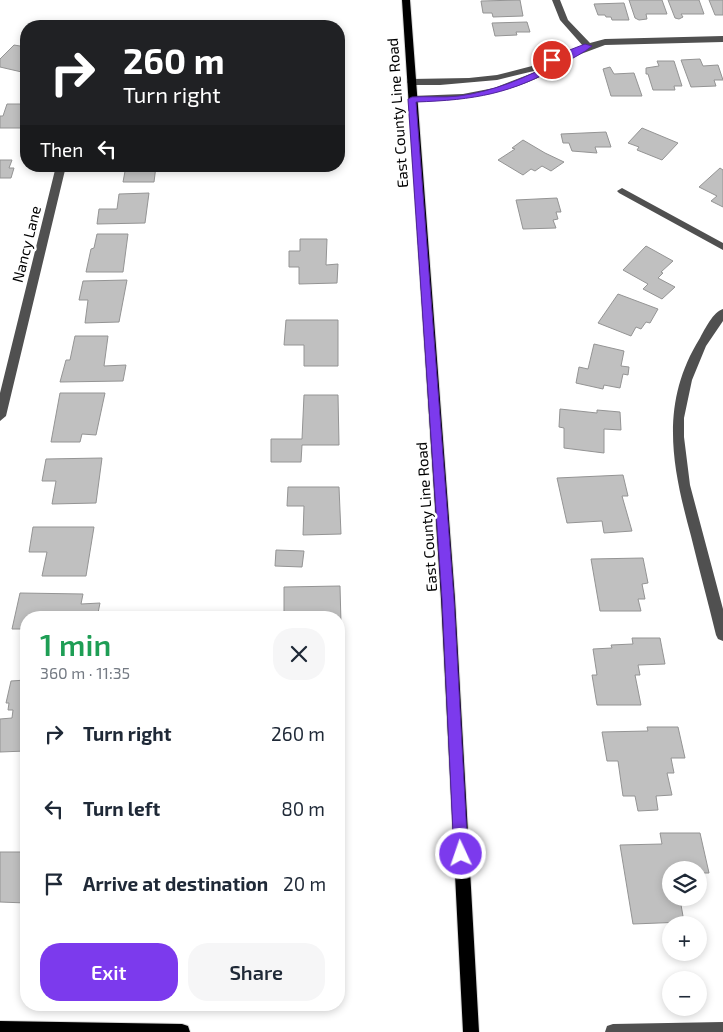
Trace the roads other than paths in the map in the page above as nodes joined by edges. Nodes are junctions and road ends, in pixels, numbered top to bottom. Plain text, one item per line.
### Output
1 (406, 0) edge
2 (556, 0) edge
3 (723, 39) edge
4 (588, 46) junction
5 (411, 82) junction
6 (412, 99) junction
7 (60, 172) edge
8 (622, 191) dead end
9 (723, 247) edge
10 (723, 313) edge
11 (0, 416) edge
12 (723, 635) edge
13 (0, 1029) edge
14 (723, 1030) edge
15 (89, 1031) edge
16 (182, 1032) edge
17 (470, 1032) edge
18 (613, 1032) edge

1 - 5 main road, East County Line Road
2 - 4 street
3 - 4 street
4 - 5 street
4 - 6 street
5 - 6 main road, East County Line Road
6 - 17 main road, East County Line Road
7 - 11 street, Nancy Lane
8 - 9 street
10 - 12 street
13 - 15 main road
14 - 18 street
15 - 16 main road

